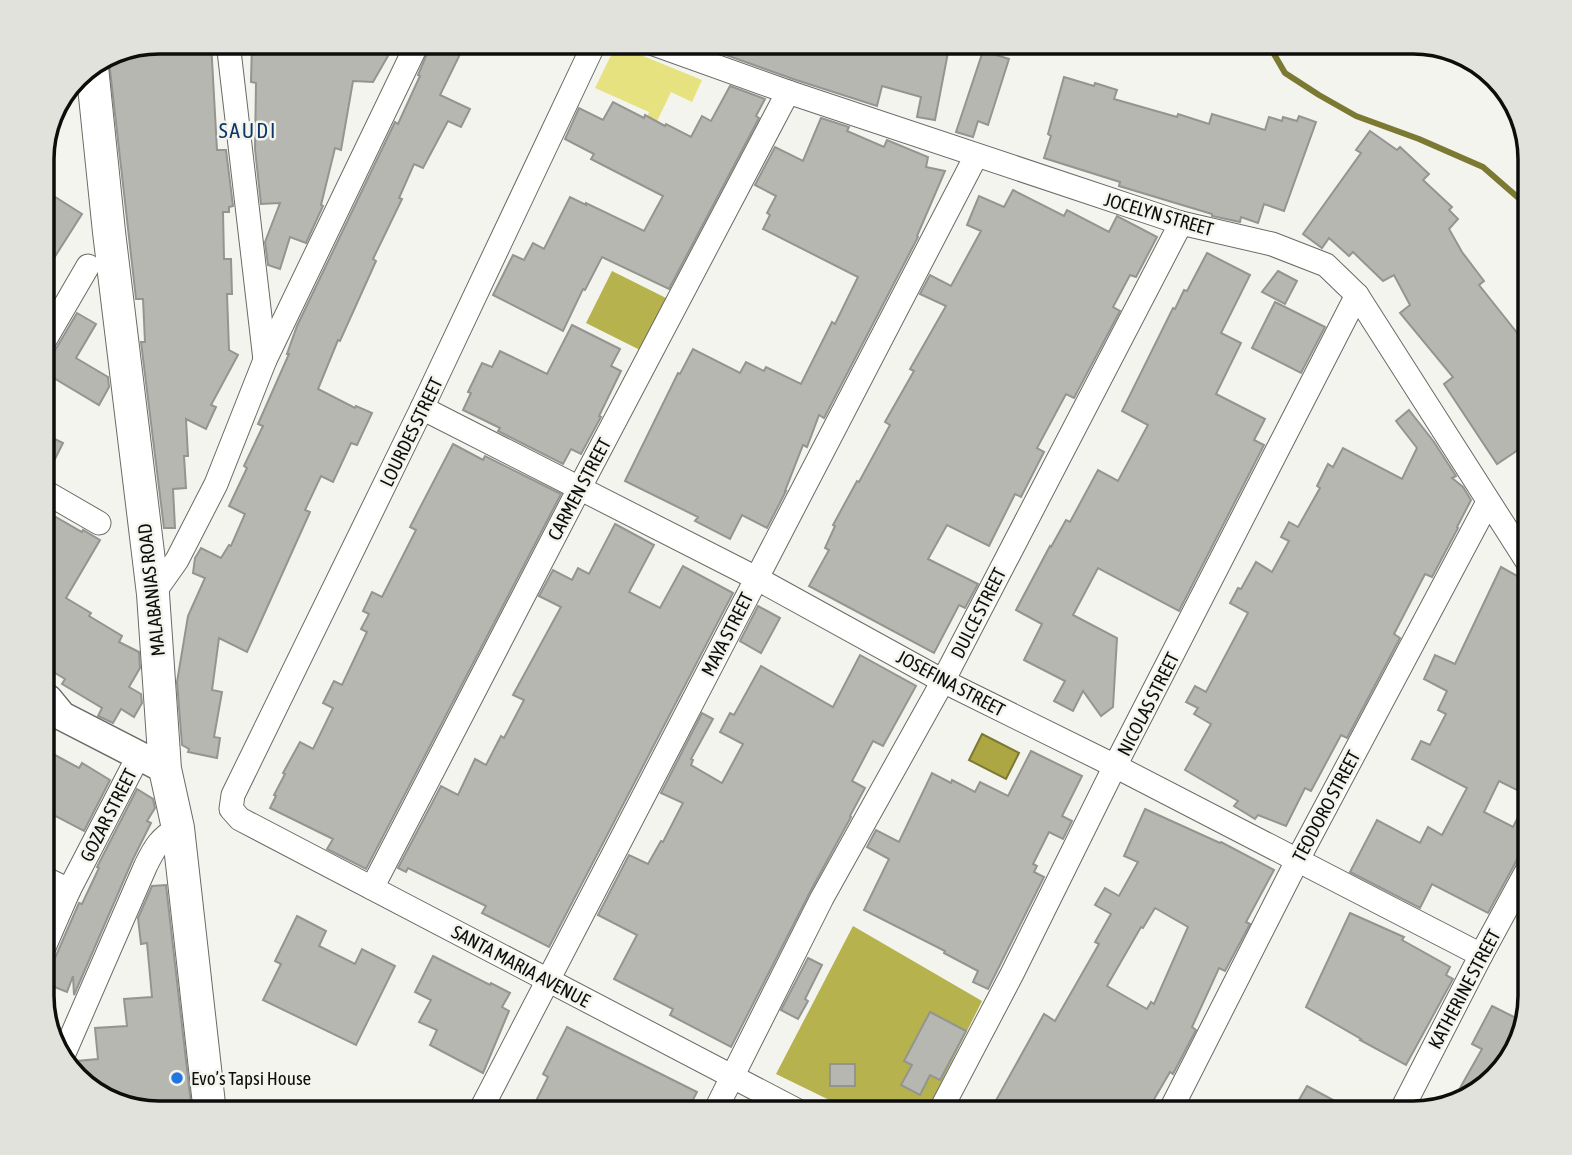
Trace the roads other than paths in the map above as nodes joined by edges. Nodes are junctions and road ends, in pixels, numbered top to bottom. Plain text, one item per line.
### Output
1 (229, 54) edge
2 (412, 54) edge
3 (589, 54) edge
4 (682, 54) edge
5 (93, 78) edge
6 (788, 92) junction
7 (976, 156) junction
8 (1181, 223) junction
9 (88, 266) dead end
10 (1357, 295) junction
11 (54, 324) edge
12 (265, 360) junction
13 (422, 408) junction
14 (579, 489) junction
15 (54, 497) edge
16 (1488, 502) junction
17 (99, 523) dead end
18 (1518, 548) edge
19 (756, 578) junction
20 (153, 594) junction
21 (943, 681) junction
22 (54, 719) edge
23 (152, 762) junction
24 (1115, 766) junction
25 (240, 819) joint
26 (178, 828) junction
27 (1297, 861) junction
28 (54, 883) edge
29 (1518, 887) edge
30 (372, 888) junction
31 (69, 890) junction
32 (54, 924) edge
33 (1481, 955) junction
34 (548, 980) junction
35 (67, 1046) edge
36 (733, 1077) junction
37 (209, 1101) edge
38 (485, 1101) edge
39 (720, 1101) edge
40 (779, 1101) edge
41 (945, 1101) edge
42 (1175, 1101) edge
43 (1406, 1101) edge

1 - 12 street
2 - 12 street
3 - 13 street, LOURDES STREET
4 - 6 street, JOCELYN STREET
5 - 20 main road, MALABANIAS ROAD
6 - 7 street, JOCELYN STREET
6 - 14 street, CARMEN STREET
7 - 8 street, JOCELYN STREET
7 - 19 street, MAYA STREET
8 - 10 street, JOCELYN STREET
8 - 21 street, DULCE STREET
9 - 11 street
10 - 16 street, JOCELYN STREET
10 - 24 street, NICOLAS STREET
12 - 20 street
13 - 14 street, JOSEFINA STREET
13 - 25 street, LOURDES STREET
14 - 19 street, JOSEFINA STREET
14 - 30 street, CARMEN STREET
15 - 17 street
16 - 18 street, JOCELYN STREET
16 - 27 street, TEODORO STREET
19 - 21 street, JOSEFINA STREET
19 - 34 street, MAYA STREET
20 - 23 main road, MALABANIAS ROAD
21 - 24 street, JOSEFINA STREET
21 - 36 street, DULCE STREET
22 - 23 street
23 - 26 main road, MALABANIAS ROAD
23 - 31 street, GOZAR STREET
24 - 27 street, JOSEFINA STREET
24 - 41 street, NICOLAS STREET
25 - 30 street, SANTA MARIA AVENUE
26 - 35 street
26 - 37 main road, MALABANIAS ROAD
27 - 33 street, JOSEFINA STREET
27 - 42 street, TEODORO STREET
28 - 31 street
29 - 33 street, KATHERINE STREET
30 - 34 street, SANTA MARIA AVENUE
31 - 32 street, GOZAR STREET
33 - 43 street, KATHERINE STREET
34 - 36 street, SANTA MARIA AVENUE
34 - 38 street, MAYA STREET
36 - 39 street, DULCE STREET
36 - 40 street, SANTA MARIA AVENUE

